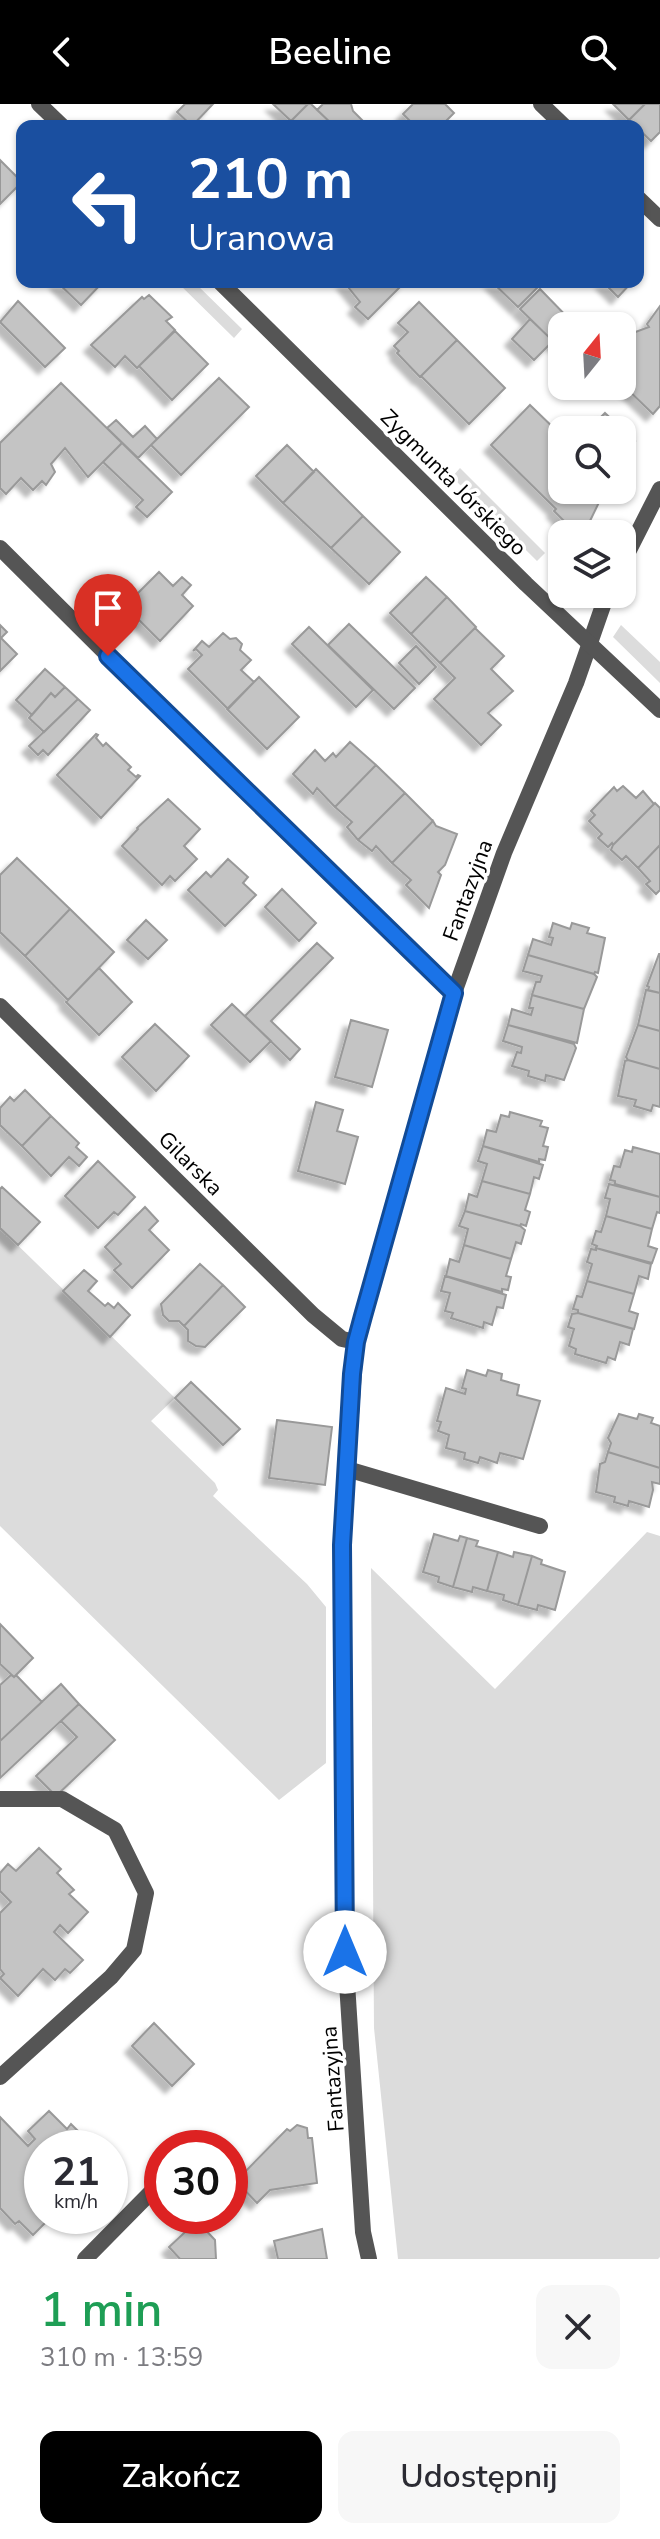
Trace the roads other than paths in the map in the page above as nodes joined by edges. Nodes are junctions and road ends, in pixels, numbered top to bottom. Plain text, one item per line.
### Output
1 (39, 104) edge
2 (541, 104) edge
3 (56, 120) edge
4 (558, 120) edge
5 (644, 204) edge
6 (660, 219) edge
7 (226, 288) edge
8 (660, 489) edge
9 (636, 536) edge
10 (0, 548) edge
11 (602, 608) edge
12 (590, 642) junction
13 (660, 710) edge
14 (454, 993) junction
15 (0, 1006) edge
16 (356, 1342) junction
17 (347, 1469) junction
18 (540, 1526) dead end
19 (0, 1799) edge
20 (0, 2077) edge
21 (144, 2199) edge
22 (85, 2259) edge
23 (369, 2259) edge

1 - 3 street
2 - 4 street
5 - 6 street
7 - 12 street, Zygmunta Jórskiego
8 - 9 street
10 - 14 street
11 - 12 street, Fantazyjna
12 - 13 street, Zygmunta Jórskiego
12 - 14 street, Fantazyjna
14 - 16 street, Fantazyjna
15 - 16 street, Gilarska
16 - 17 street, Fantazyjna
17 - 18 street
17 - 23 street, Fantazyjna
19 - 20 street
21 - 22 street

